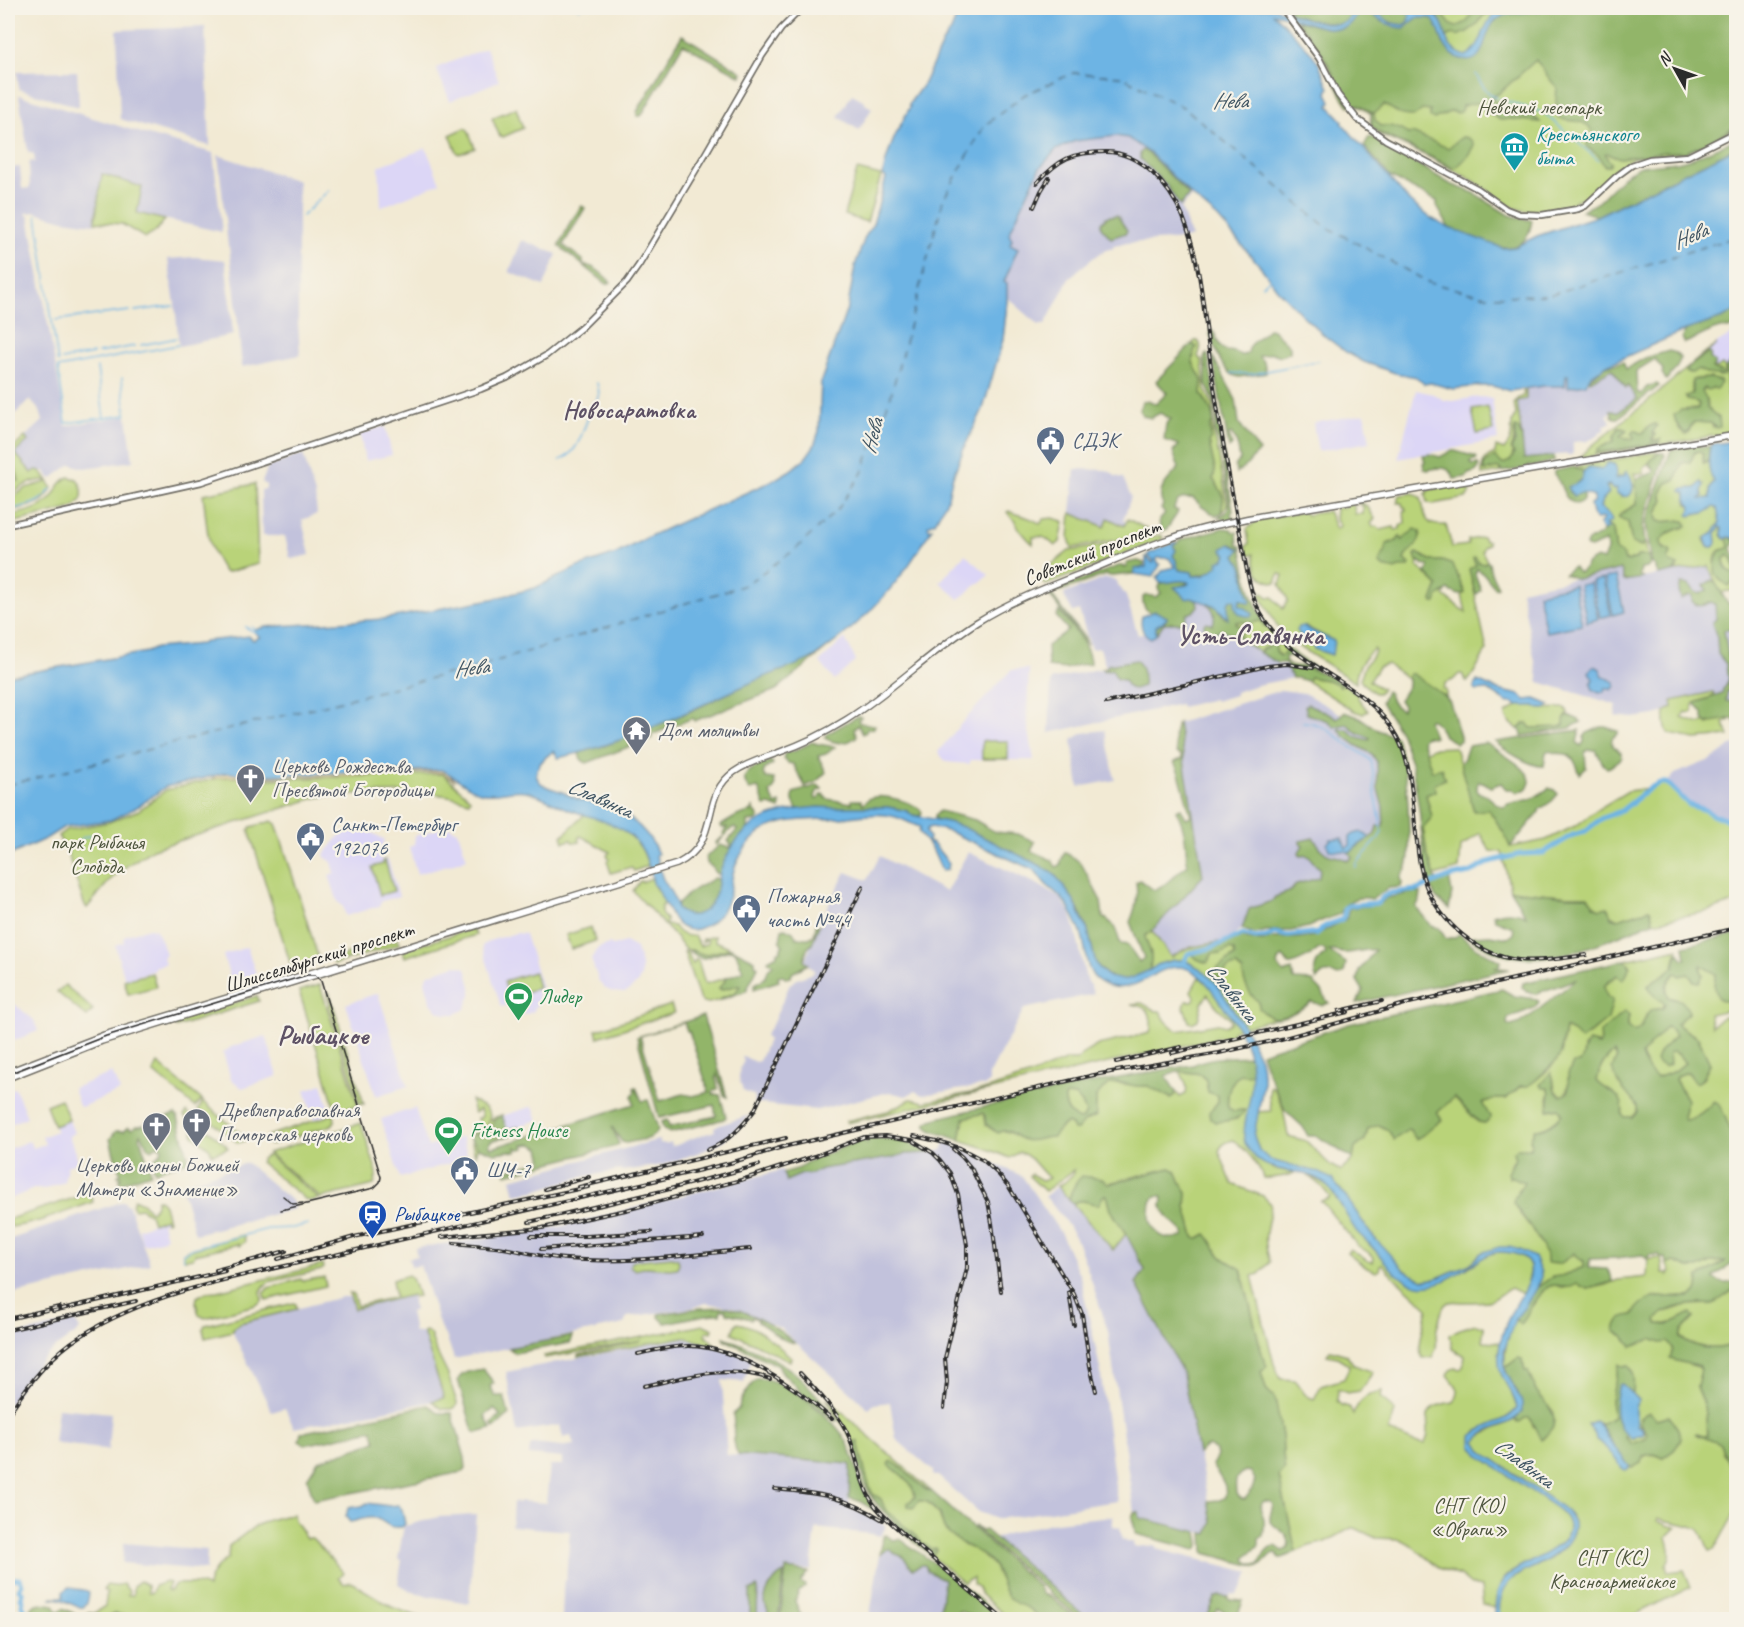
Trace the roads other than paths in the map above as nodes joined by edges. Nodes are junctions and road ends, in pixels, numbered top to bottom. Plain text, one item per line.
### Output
1 (802, 8) edge
2 (1283, 9) edge
3 (1737, 132) edge
4 (1737, 435) edge
5 (8, 527) edge
6 (642, 873) junction
7 (8, 1072) edge
8 (8, 1078) edge

1 - 5 main road
2 - 3 main road
4 - 6 main road, Советский проспект
6 - 7 main road, Шлиссельбургский проспект
6 - 8 main road, Шлиссельбургский проспект

